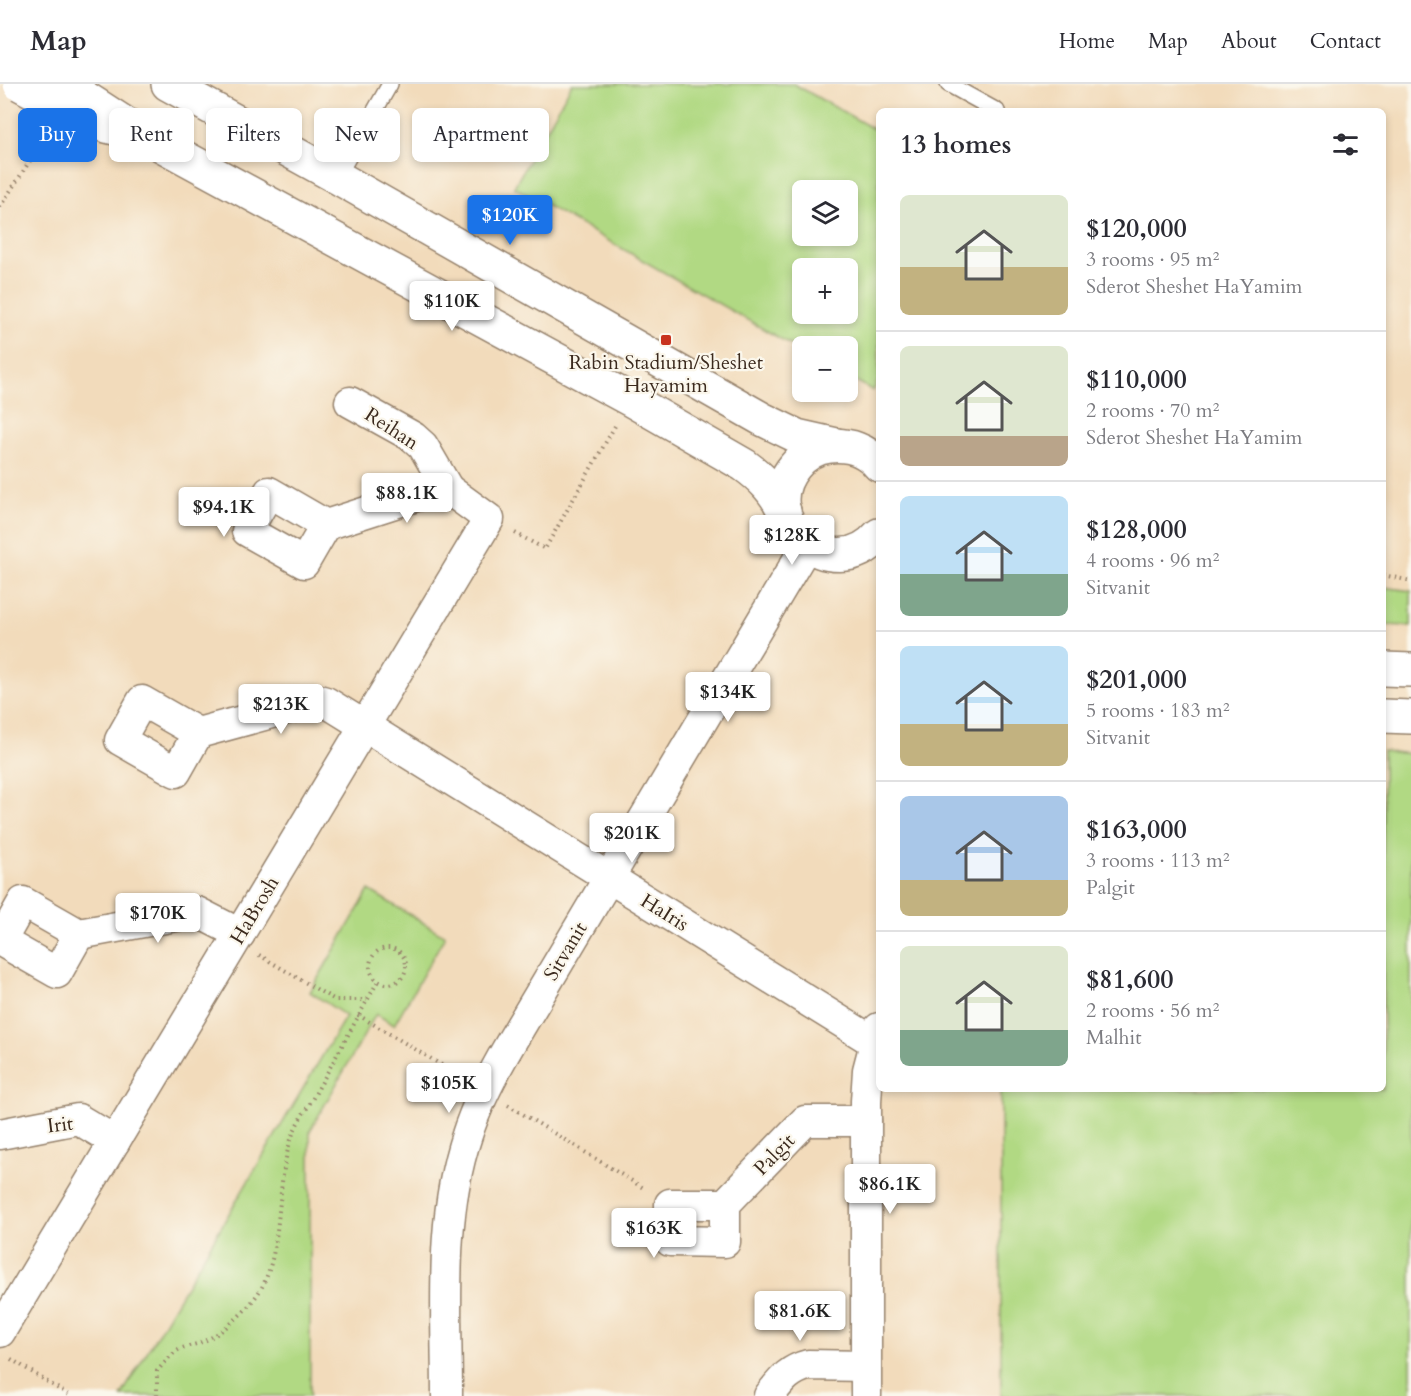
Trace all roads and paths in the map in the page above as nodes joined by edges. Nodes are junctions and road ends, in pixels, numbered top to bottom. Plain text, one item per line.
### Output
1 (20, 84) edge
2 (64, 84) edge
3 (169, 84) edge
4 (390, 84) edge
5 (948, 84) edge
6 (992, 108) edge
7 (109, 113) edge
8 (109, 127) edge
9 (29, 162) edge
10 (194, 162) edge
11 (338, 177) junction
12 (0, 207) edge
13 (631, 400) junction
14 (350, 402) dead end
15 (837, 445) junction
16 (876, 462) edge
17 (448, 489) junction
18 (784, 511) junction
19 (489, 519) junction
20 (326, 525) dead end
21 (876, 538) edge
22 (807, 545) junction
23 (846, 553) junction
24 (876, 563) edge
25 (1386, 576) edge
26 (1411, 581) edge
27 (1386, 669) edge
28 (1411, 670) edge
29 (1386, 716) edge
30 (1411, 717) edge
31 (365, 726) junction
32 (198, 733) dead end
33 (608, 877) junction
34 (79, 934) dead end
35 (237, 937) junction
36 (378, 981) junction
37 (367, 1000) junction
38 (358, 1015) junction
39 (876, 1034) edge
40 (876, 1039) edge
41 (485, 1091) junction
42 (866, 1122) junction
43 (0, 1134) edge
44 (115, 1141) junction
45 (670, 1204) joint
46 (5, 1345) edge
47 (866, 1366) junction
48 (70, 1396) edge
49 (157, 1396) edge
50 (447, 1396) edge
51 (769, 1396) edge
52 (866, 1396) edge

1 - 8 main road, bridge
2 - 7 main road, bridge
3 - 11 main road
4 - 11 lane
5 - 6 lane
9 - 12 path
10 - 13 main road
11 - 15 main road
13 - 18 main road
13 - 19 path
14 - 17 street, Reihan
15 - 16 main road
15 - 18 main road
17 - 19 street
17 - 20 street
18 - 22 main road
19 - 31 street, HaBrosh
21 - 23 main road
22 - 23 main road
22 - 33 street, Sitvanit
23 - 24 main road
25 - 26 path
27 - 28 main road
29 - 30 main road
31 - 32 street, HaIris
31 - 33 street, HaIris
31 - 35 street, HaBrosh
33 - 39 street, HaIris
33 - 41 street, Sitvanit
34 - 35 street
35 - 37 path
35 - 44 street, HaBrosh
36 - 36 path
36 - 37 path
37 - 38 path
38 - 41 path
38 - 49 path
40 - 42 street
41 - 45 path
41 - 50 street, Sitvanit
42 - 45 street, Palgit
42 - 47 street
43 - 44 street, Irit
44 - 46 street, HaBrosh
46 - 48 path
47 - 51 street
47 - 52 street

